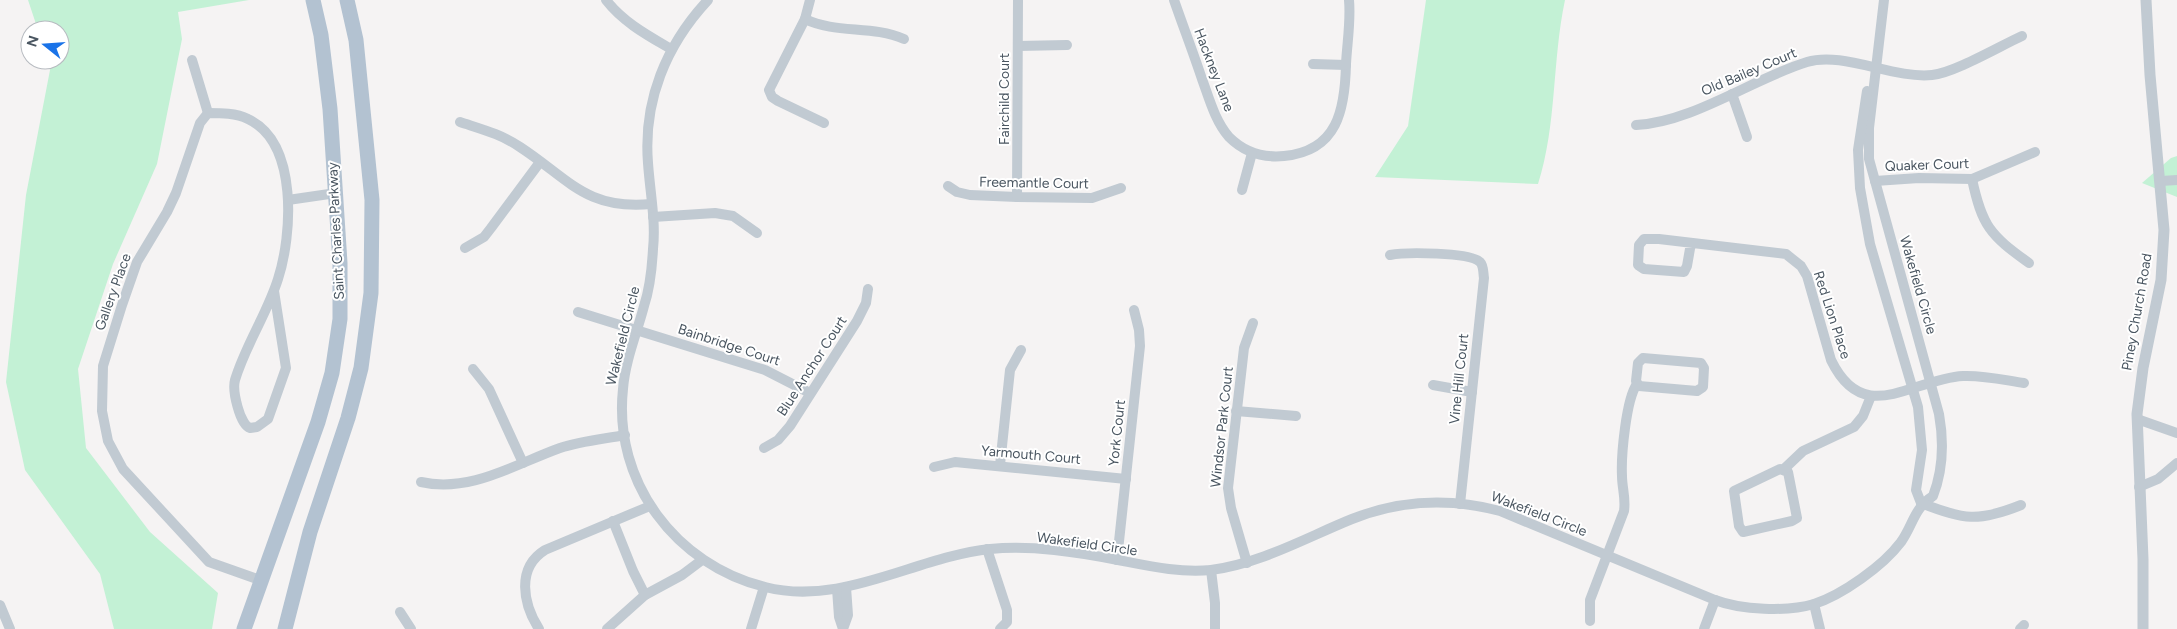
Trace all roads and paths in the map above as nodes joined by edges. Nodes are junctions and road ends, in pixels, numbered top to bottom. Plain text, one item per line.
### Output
1 (314, 0) edge
2 (347, 0) edge
3 (606, 0) edge
4 (708, 0) edge
5 (810, 0) edge
6 (1018, 0) edge
7 (1349, 0) edge
8 (1884, 0) edge
9 (2146, 0) edge
10 (1176, 1) edge
11 (805, 19) junction
12 (2022, 36) dead end
13 (904, 39) dead end
14 (1067, 45) dead end
15 (1018, 46) junction
16 (671, 49) junction
17 (192, 60) dead end
18 (1313, 64) dead end
19 (1346, 65) junction
20 (1876, 67) junction
21 (1732, 94) junction
22 (208, 113) junction
23 (460, 122) dead end
24 (824, 123) dead end
25 (1636, 126) dead end
26 (1747, 137) dead end
27 (2035, 152) dead end
28 (1252, 153) junction
29 (540, 162) junction
30 (1972, 178) junction
31 (2177, 180) edge
32 (1874, 181) junction
33 (2161, 181) junction
34 (948, 186) dead end
35 (1120, 188) dead end
36 (1242, 190) dead end
37 (336, 194) junction
38 (1017, 197) junction
39 (288, 200) junction
40 (651, 204) junction
41 (653, 218) junction
42 (757, 233) dead end
43 (1691, 244) junction
44 (465, 248) dead end
45 (1390, 255) dead end
46 (2029, 263) dead end
47 (868, 289) dead end
48 (274, 291) junction
49 (1134, 310) dead end
50 (578, 312) dead end
51 (1253, 323) dead end
52 (636, 330) junction
53 (1020, 350) dead end
54 (473, 369) dead end
55 (2024, 383) dead end
56 (1637, 384) junction
57 (1932, 384) junction
58 (1433, 385) dead end
59 (1914, 390) junction
60 (1472, 392) junction
61 (810, 393) junction
62 (1871, 396) junction
63 (1236, 411) junction
64 (1296, 416) dead end
65 (2137, 419) junction
66 (2177, 433) edge
67 (625, 434) junction
68 (764, 448) dead end
69 (523, 463) junction
70 (2177, 463) edge
71 (1000, 465) junction
72 (934, 467) dead end
73 (1784, 469) junction
74 (1126, 479) junction
75 (421, 482) dead end
76 (2139, 487) junction
77 (1460, 504) junction
78 (1921, 504) junction
79 (2021, 505) dead end
80 (650, 506) junction
81 (613, 521) junction
82 (987, 550) junction
83 (1608, 555) junction
84 (702, 560) junction
85 (1117, 560) junction
86 (1247, 562) junction
87 (1211, 570) junction
88 (260, 580) junction
89 (764, 587) junction
90 (842, 588) junction
91 (645, 595) junction
92 (1715, 600) junction
93 (1814, 604) junction
94 (0, 606) edge
95 (400, 612) dead end
96 (1590, 621) dead end
97 (10, 629) edge
98 (244, 629) edge
99 (285, 629) edge
100 (411, 629) edge
101 (539, 629) edge
102 (607, 629) edge
103 (751, 629) edge
104 (843, 629) edge
105 (1000, 629) edge
106 (1215, 629) edge
107 (1704, 629) edge
108 (1820, 629) edge
109 (2143, 629) edge

1 - 37 main road, Saint Charles Parkway
2 - 99 main road
3 - 16 street
4 - 16 street, Wakefield Circle
5 - 11 street
6 - 15 street, Fairchild Court
7 - 19 street
8 - 20 street, Wakefield Circle
9 - 33 street, Piney Church Road
10 - 28 street, Hackney Lane
11 - 13 street
11 - 24 street
12 - 20 street, Old Bailey Court
14 - 15 street
15 - 38 street, Fairchild Court
16 - 40 street, Wakefield Circle
17 - 22 street
18 - 19 street
19 - 28 street
20 - 21 street, Old Bailey Court
20 - 32 street, Wakefield Circle
20 - 59 street, Wakefield Circle
21 - 25 street, Old Bailey Court
21 - 26 street
22 - 39 street
22 - 88 street, Gallery Place
23 - 29 street
27 - 30 street, Quaker Court
28 - 36 street
29 - 40 street
29 - 44 street
30 - 32 street, Quaker Court
30 - 46 street
31 - 33 street
32 - 57 street, Wakefield Circle
33 - 65 street, Piney Church Road
34 - 38 street, Freemantle Court
35 - 38 street, Freemantle Court
37 - 39 street
37 - 88 main road, Saint Charles Parkway
39 - 48 street
40 - 41 street, Wakefield Circle
41 - 42 street
41 - 52 street, Wakefield Circle
43 - 43 street, Red Lion Place
43 - 62 street, Red Lion Place
45 - 60 street, Vine Hill Court
47 - 61 street, Blue Anchor Court
48 - 48 street
49 - 74 street, York Court
50 - 52 street, Bainbridge Court
51 - 63 street, Windsor Park Court
52 - 61 street, Bainbridge Court
52 - 67 street, Wakefield Circle
53 - 71 street
54 - 69 street
55 - 57 street
56 - 56 street
56 - 83 street
57 - 59 street
57 - 78 street, Wakefield Circle
58 - 60 street
59 - 62 street
59 - 78 street, Wakefield Circle
60 - 77 street, Vine Hill Court
61 - 68 street, Blue Anchor Court
62 - 73 street
63 - 64 street
63 - 86 street, Windsor Park Court
65 - 66 street
65 - 76 street, Piney Church Road
67 - 69 street
67 - 80 street, Wakefield Circle
69 - 75 street
70 - 76 street
71 - 72 street, Yarmouth Court
71 - 74 street, Yarmouth Court
73 - 73 street
74 - 85 street, York Court
76 - 109 street, Piney Church Road
77 - 83 street, Wakefield Circle
77 - 86 street, Wakefield Circle
78 - 79 street
78 - 93 street, Wakefield Circle
80 - 81 street
80 - 84 street, Wakefield Circle
81 - 91 street
81 - 101 street
82 - 85 street, Wakefield Circle
82 - 90 street, Wakefield Circle
82 - 105 street
83 - 92 street, Wakefield Circle
83 - 96 street
84 - 89 street, Wakefield Circle
84 - 91 street
85 - 87 street, Wakefield Circle
86 - 87 street, Wakefield Circle
87 - 106 street
88 - 98 main road, Saint Charles Parkway
89 - 90 street, Wakefield Circle
89 - 103 street
90 - 104 street
91 - 102 street
92 - 93 street, Wakefield Circle
92 - 107 street
93 - 108 street
94 - 97 street
95 - 100 street

